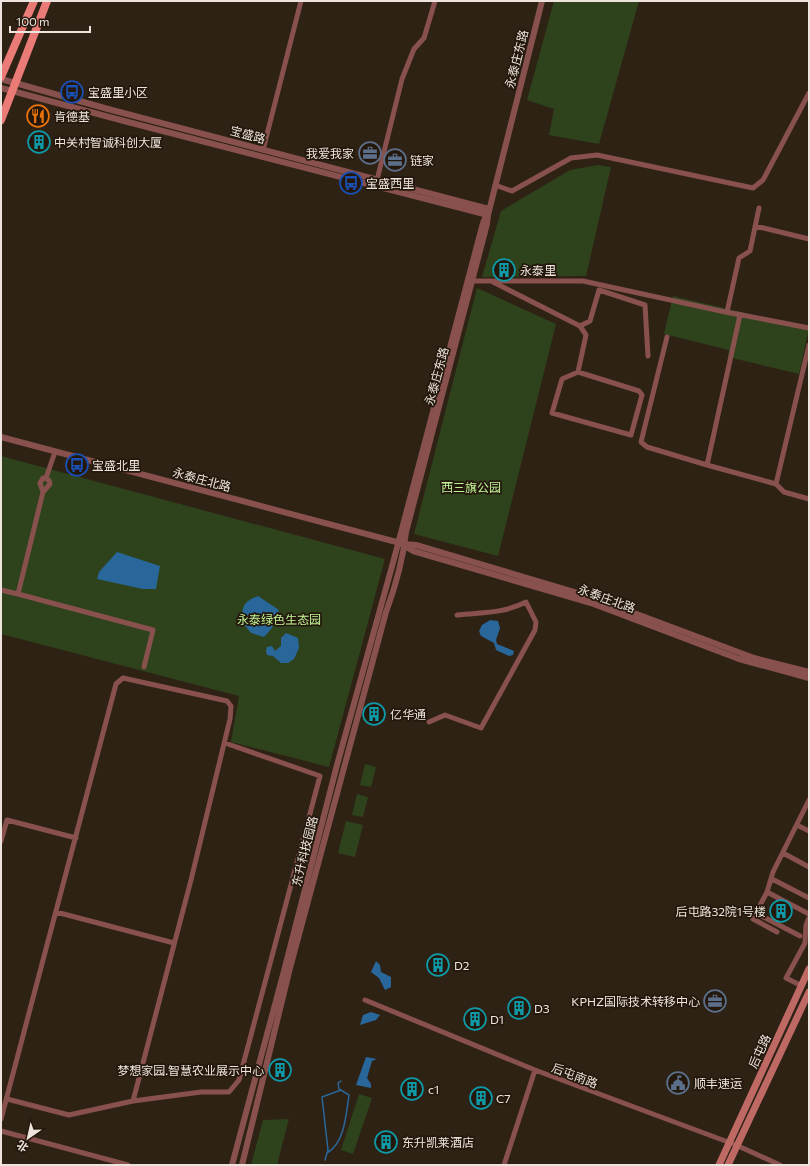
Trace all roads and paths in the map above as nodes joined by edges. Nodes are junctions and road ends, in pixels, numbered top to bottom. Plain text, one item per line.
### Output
1 (34, 1) edge
2 (47, 1) edge
3 (301, 1) edge
4 (435, 1) edge
5 (542, 1) edge
6 (1, 78) edge
7 (16, 83) junction
8 (1, 88) edge
9 (12, 91) junction
10 (809, 93) edge
11 (1, 120) edge
12 (263, 150) junction
13 (377, 180) junction
14 (495, 186) junction
15 (759, 208) dead end
16 (488, 212) junction
17 (755, 226) junction
18 (809, 239) edge
19 (727, 312) junction
20 (580, 326) junction
21 (809, 328) edge
22 (667, 337) dead end
23 (809, 345) edge
24 (648, 356) dead end
25 (578, 372) junction
26 (1, 437) edge
27 (55, 452) junction
28 (707, 465) junction
29 (46, 478) junction
30 (776, 484) junction
31 (43, 492) junction
32 (809, 499) edge
33 (402, 544) junction
34 (1, 590) edge
35 (18, 594) junction
36 (457, 615) dead end
37 (144, 667) dead end
38 (809, 672) edge
39 (809, 678) edge
40 (428, 722) dead end
41 (225, 743) junction
42 (809, 800) edge
43 (797, 825) junction
44 (809, 831) edge
45 (76, 838) junction
46 (1, 841) edge
47 (783, 853) junction
48 (809, 867) edge
49 (772, 879) junction
50 (767, 892) junction
51 (809, 898) edge
52 (56, 912) junction
53 (756, 913) junction
54 (809, 914) edge
55 (809, 918) edge
56 (777, 932) dead end
57 (800, 936) dead end
58 (174, 943) junction
59 (809, 969) edge
60 (802, 986) junction
61 (809, 991) edge
62 (365, 1000) dead end
63 (535, 1070) junction
64 (7, 1099) junction
65 (132, 1101) junction
66 (1, 1119) edge
67 (1, 1131) edge
68 (728, 1142) junction
69 (736, 1145) junction
70 (110, 1163) edge
71 (128, 1165) edge
72 (232, 1165) edge
73 (242, 1165) edge
74 (504, 1165) edge
75 (719, 1165) edge
76 (728, 1165) edge
77 (780, 1165) edge

1 - 6 main road
2 - 7 main road
3 - 12 street
4 - 13 street
5 - 14 street, 永泰庄东路
6 - 7 street, 宝盛路
7 - 9 main road
7 - 12 street, 宝盛路
8 - 9 street, 宝盛路
9 - 11 main road
9 - 16 street, 宝盛路
10 - 14 street
12 - 13 street, 宝盛路
13 - 16 street, 宝盛路
14 - 16 street, 永泰庄东路
15 - 17 street
16 - 33 street, 永泰庄东路
17 - 18 street
17 - 19 street
19 - 20 street
19 - 21 street
19 - 28 street
20 - 24 street
20 - 25 street
22 - 28 street
23 - 30 street
25 - 25 street
26 - 27 street, 永泰庄北路
27 - 29 street
27 - 33 street, 永泰庄北路
28 - 30 street
29 - 31 street
29 - 31 street
30 - 32 street
31 - 35 street
33 - 38 street, 永泰庄北路
33 - 39 street, 永泰庄北路
33 - 72 street, 东升科技园路
33 - 73 street, 东升科技园路
34 - 35 street
35 - 37 street
36 - 40 street
41 - 45 street
41 - 58 street
41 - 65 street
42 - 43 street
43 - 44 street
43 - 47 street
45 - 46 street
45 - 52 street
47 - 48 street
47 - 49 street
49 - 50 street
49 - 51 street
50 - 53 street
50 - 54 street
52 - 58 street
52 - 64 street
53 - 56 street
53 - 57 street
55 - 60 street
58 - 65 street
59 - 60 main road, 后屯路
60 - 61 main road
60 - 68 main road, 后屯路
61 - 69 main road, 后屯路
62 - 63 street, 后屯南路
63 - 68 street, 后屯南路
63 - 74 street
64 - 65 street
64 - 66 street
67 - 70 street
68 - 69 street, 后屯南路
68 - 75 main road, 后屯路
69 - 76 main road, 后屯路
69 - 77 street, 后屯南路
70 - 71 street

